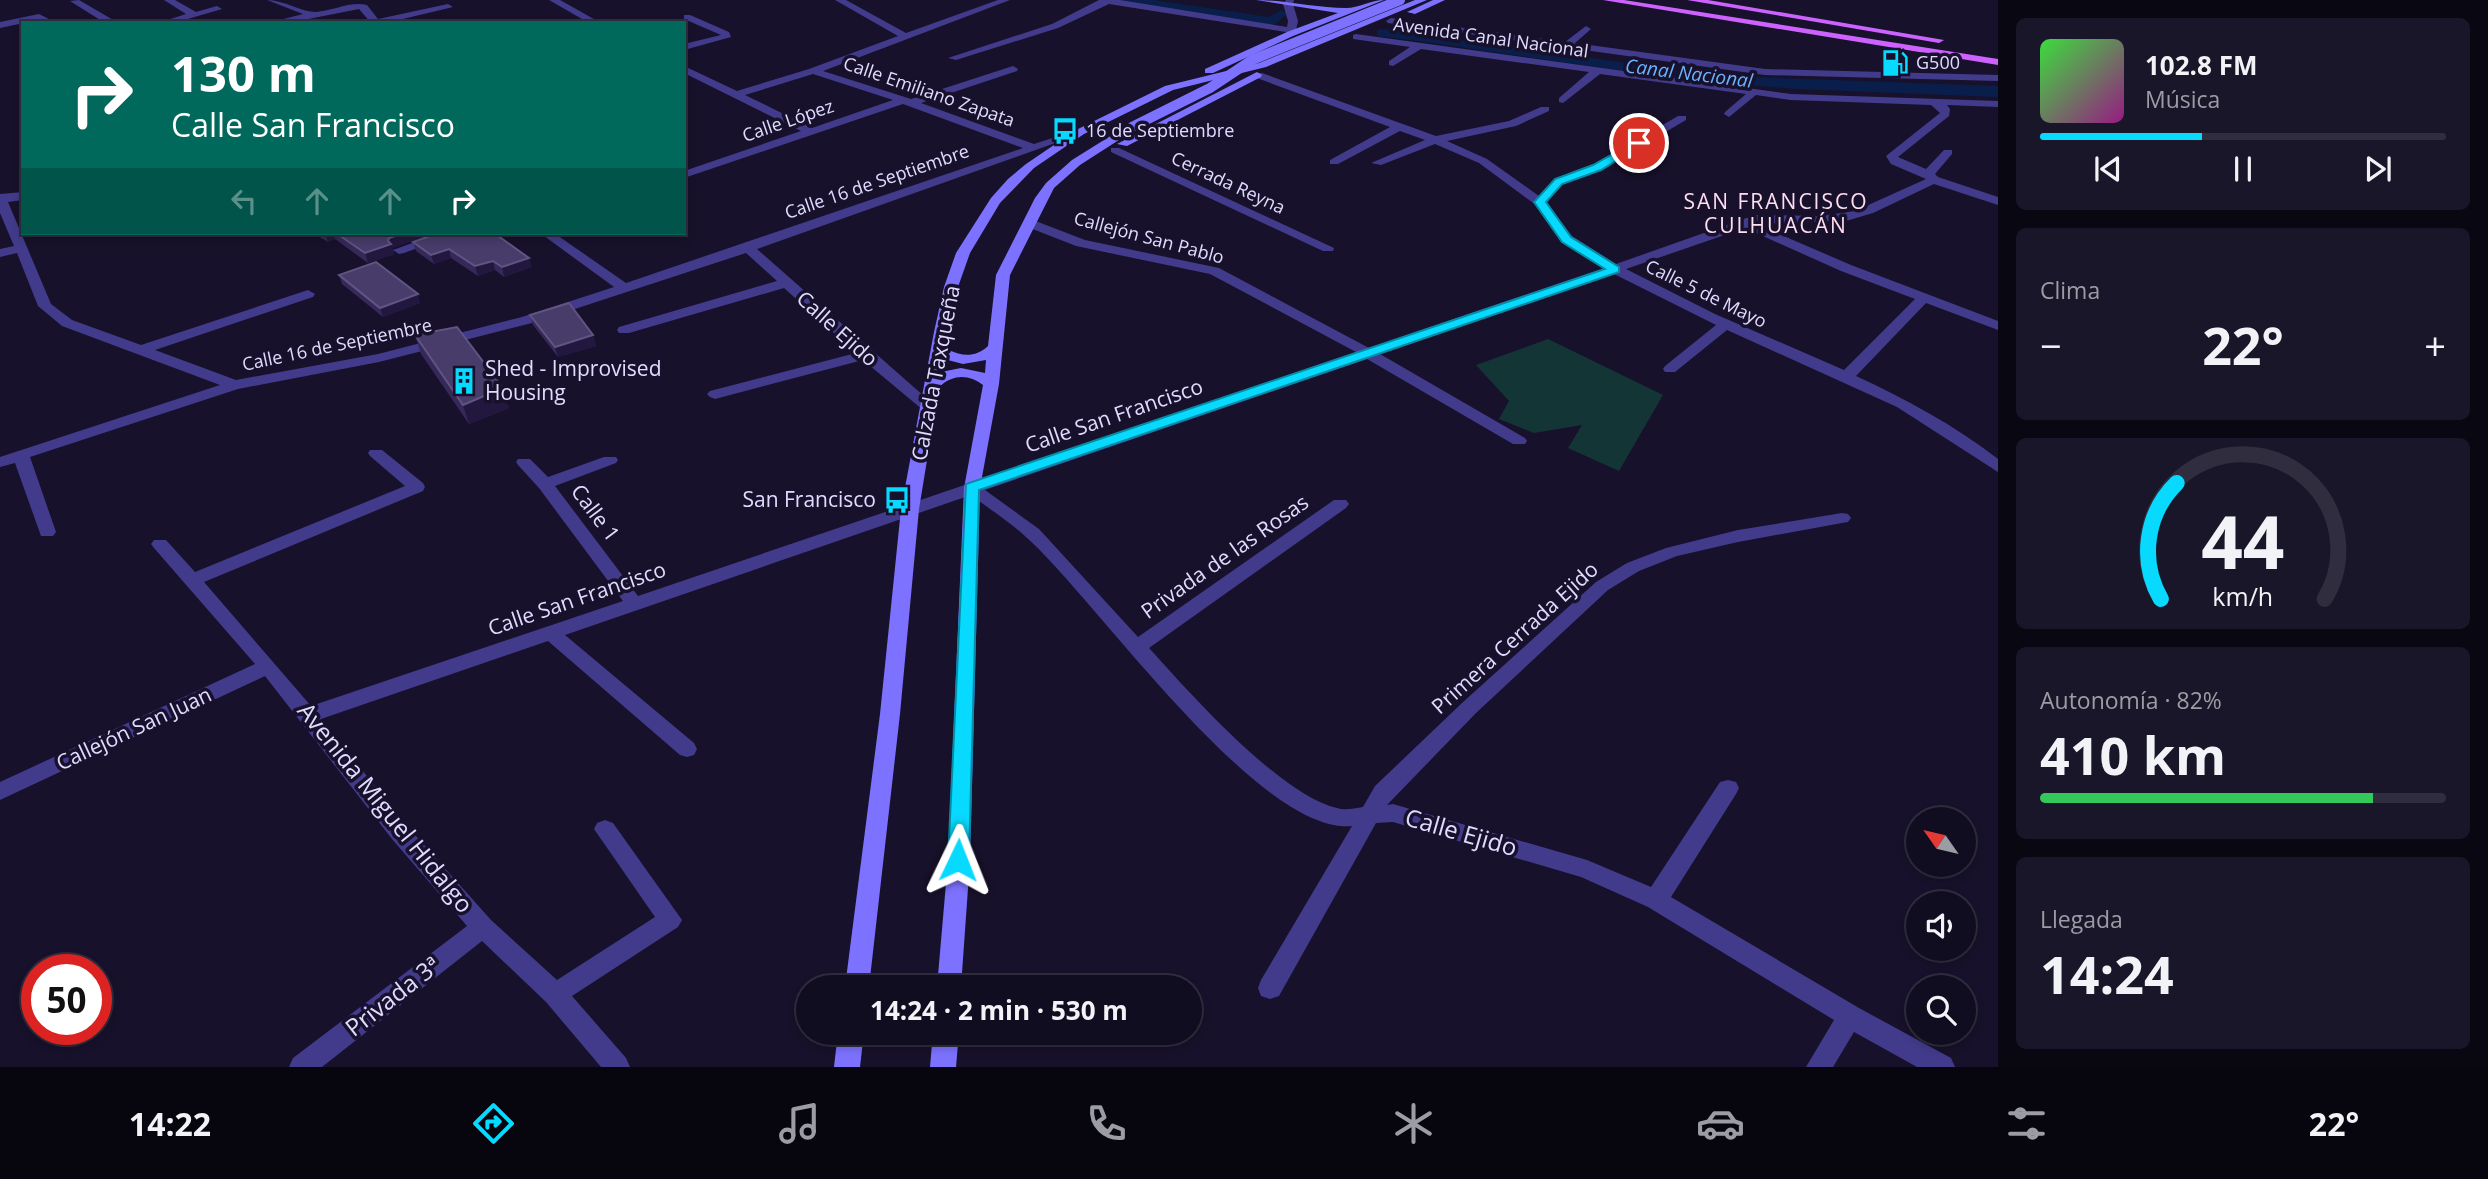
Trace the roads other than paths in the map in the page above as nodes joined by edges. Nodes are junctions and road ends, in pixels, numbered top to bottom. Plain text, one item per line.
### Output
1 (168, 0) edge
2 (553, 0) edge
3 (839, 0) edge
4 (1006, 0) edge
5 (1105, 0) edge
6 (1260, 0) edge
7 (1380, 0) edge
8 (1400, 0) edge
9 (1423, 0) edge
10 (1441, 0) edge
11 (1607, 0) edge
12 (1653, 0) edge
13 (1691, 0) edge
14 (74, 1) edge
15 (275, 2) edge
16 (1289, 2) edge
17 (448, 7) dead end
18 (217, 9) dead end
19 (1350, 12) junction
20 (312, 14) junction
21 (195, 15) junction
22 (687, 17) dead end
23 (49, 21) edge
24 (109, 21) edge
25 (170, 21) edge
26 (281, 21) edge
27 (374, 21) edge
28 (385, 21) edge
29 (593, 21) edge
30 (1391, 21) junction
31 (0, 25) edge
32 (1586, 29) dead end
33 (1290, 32) junction
34 (906, 37) junction
35 (1356, 37) junction
36 (1420, 46) junction
37 (1567, 46) junction
38 (686, 47) edge
39 (953, 58) dead end
40 (1998, 62) edge
41 (1393, 63) dead end
42 (1013, 69) dead end
43 (1260, 70) junction
44 (813, 71) junction
45 (1597, 71) junction
46 (687, 73) edge
47 (1998, 78) edge
48 (1185, 83) junction
49 (1754, 92) junction
50 (734, 95) junction
51 (1563, 100) dead end
52 (907, 102) junction
53 (1934, 102) junction
54 (1998, 104) edge
55 (1545, 109) dead end
56 (1945, 109) junction
57 (1998, 112) edge
58 (1729, 114) dead end
59 (1682, 118) dead end
60 (1399, 127) junction
61 (810, 131) junction
62 (1080, 132) junction
63 (1435, 140) junction
64 (1034, 148) junction
65 (1115, 150) junction
66 (1948, 152) dead end
67 (1334, 162) dead end
68 (1377, 163) dead end
69 (686, 174) edge
70 (1079, 176) dead end
71 (1931, 177) junction
72 (21, 196) edge
73 (0, 199) edge
74 (1054, 201) dead end
75 (1998, 201) edge
76 (1540, 202) junction
77 (1037, 210) junction
78 (1029, 223) junction
79 (1746, 224) junction
80 (446, 235) edge
81 (549, 235) edge
82 (23, 248) junction
83 (748, 248) junction
84 (1328, 248) dead end
85 (399, 250) dead end
86 (0, 253) edge
87 (1615, 269) junction
88 (785, 283) junction
89 (624, 288) junction
90 (308, 294) dead end
91 (1924, 298) junction
92 (1725, 324) junction
93 (1998, 326) edge
94 (624, 330) dead end
95 (939, 345) junction
96 (994, 348) junction
97 (142, 350) junction
98 (1368, 353) junction
99 (866, 355) junction
100 (1670, 369) dead end
101 (1846, 377) junction
102 (991, 384) junction
103 (235, 385) junction
104 (932, 385) junction
105 (715, 394) dead end
106 (928, 407) junction
107 (1519, 441) dead end
108 (376, 453) dead end
109 (22, 455) junction
110 (610, 460) dead end
111 (0, 462) edge
112 (524, 462) dead end
113 (1998, 467) edge
114 (545, 484) junction
115 (972, 488) junction
116 (1340, 504) dead end
117 (910, 509) junction
118 (1842, 518) dead end
119 (47, 532) dead end
120 (160, 544) dead end
121 (191, 580) junction
122 (635, 604) junction
123 (550, 632) junction
124 (1137, 647) junction
125 (268, 666) junction
126 (309, 715) junction
127 (687, 749) dead end
128 (1728, 788) dead end
129 (0, 792) edge
130 (1373, 814) junction
131 (605, 829) dead end
132 (1656, 900) junction
133 (483, 927) junction
134 (858, 975) edge
135 (950, 975) edge
136 (1270, 988) dead end
137 (555, 995) junction
138 (1850, 1016) junction
139 (850, 1045) edge
140 (945, 1045) edge
141 (302, 1067) edge
142 (617, 1067) edge
143 (847, 1067) edge
144 (943, 1067) edge
145 (1819, 1067) edge
146 (1942, 1067) edge

1 - 21 street
2 - 29 street
3 - 34 street
4 - 34 street
5 - 33 street
5 - 39 street, Calle Emiliano Zapata
6 - 16 main road
7 - 19 main road, Calzada Taxqueña
8 - 77 main road, bridge
9 - 43 main road, Calzada Taxqueña
10 - 30 main road, Calzada Taxqueña
11 - 40 main road
12 - 13 main road
14 - 24 street
15 - 20 street
16 - 19 main road
16 - 33 street
17 - 28 street
18 - 21 street
19 - 33 main road, Calzada Taxqueña
20 - 26 street
20 - 27 street
21 - 25 street
22 - 38 street
23 - 31 street
30 - 35 main road, Calzada Taxqueña
30 - 37 street, Avenida Canal Nacional
32 - 37 street
33 - 48 main road, Calzada Taxqueña
34 - 44 street
35 - 36 street, Avenida Canal Nacional
35 - 43 main road, Calzada Taxqueña
36 - 41 street
36 - 45 street, Avenida Canal Nacional
37 - 47 street, Avenida Canal Nacional
42 - 52 street, Calle López
43 - 48 main road, Calzada Taxqueña
43 - 60 street, Calle 5 de Mayo
43 - 65 main road, Calzada Taxqueña
44 - 50 street
44 - 52 street, Calle Emiliano Zapata
45 - 49 street, Avenida Canal Nacional
45 - 51 street
46 - 50 street
48 - 62 main road, Calzada Taxqueña
49 - 53 street, Avenida Canal Nacional
49 - 58 street
50 - 61 street
52 - 61 street, Calle López
52 - 64 street, Calle Emiliano Zapata
53 - 54 street, Avenida Canal Nacional
53 - 56 street
55 - 63 street
56 - 57 street
56 - 71 street
59 - 76 street
60 - 63 street, Calle 5 de Mayo
60 - 67 street
61 - 69 street, Calle López
62 - 64 street, Calle 16 de Septiembre
62 - 95 main road, Calzada Taxqueña
63 - 68 street
63 - 76 street, Calle 5 de Mayo
64 - 83 street, Calle 16 de Septiembre
65 - 70 main road, Calzada Taxqueña
65 - 84 street, Cerrada Reyna
66 - 71 street
71 - 75 street
71 - 79 street, Calle San Francisco
72 - 73 street
73 - 82 street
74 - 77 main road
76 - 87 street, Calle 5 de Mayo
77 - 78 main road
78 - 96 main road
78 - 98 street, Callejón San Pablo
79 - 87 street, Calle San Francisco
79 - 91 street
80 - 85 street
81 - 89 street
82 - 86 street
82 - 97 street
83 - 88 street, Calle Ejido
83 - 89 street, Calle 16 de Septiembre
87 - 92 street, Calle 5 de Mayo
87 - 98 street, Calle San Francisco
88 - 94 street
88 - 99 street, Calle Ejido
89 - 103 street, Calle 16 de Septiembre
90 - 97 street
91 - 93 street
91 - 101 street
92 - 100 street
92 - 101 street, Calle 5 de Mayo
95 - 96 main road
95 - 104 main road, Calzada Taxqueña
96 - 102 main road
97 - 103 street
98 - 107 street, Callejón San Pablo
98 - 115 street, Calle San Francisco
99 - 105 street
99 - 106 street, Calle Ejido
101 - 113 street, Calle 5 de Mayo
102 - 104 main road
102 - 115 main road
103 - 109 street, Calle 16 de Septiembre
104 - 106 main road, Calzada Taxqueña
106 - 117 main road, Calzada Taxqueña
108 - 121 street
109 - 111 street, Calle 16 de Septiembre
109 - 119 street
110 - 114 street
112 - 114 street, Calle 1
114 - 122 street, Calle 1
115 - 117 street, Calle San Francisco
115 - 124 street, Calle Ejido
115 - 135 main road
116 - 124 street, Privada de las Rosas
117 - 122 street, Calle San Francisco
117 - 134 main road, Calzada Taxqueña
118 - 130 street, Primera Cerrada Ejido
120 - 121 street, Avenida Miguel Hidalgo
121 - 125 street, Avenida Miguel Hidalgo
122 - 123 street, Calle San Francisco
123 - 126 street, Calle San Francisco
123 - 127 street
124 - 130 street, Calle Ejido
125 - 126 street, Avenida Miguel Hidalgo
125 - 129 street, Callejón San Juan
126 - 133 street, Avenida Miguel Hidalgo
128 - 132 street
130 - 132 street, Calle Ejido
130 - 136 street, Primera Cerrada Ejido
131 - 137 street
132 - 138 street, Calle Ejido
133 - 137 street, Avenida Miguel Hidalgo
133 - 141 street, Privada 3ª
137 - 142 street, Avenida Miguel Hidalgo
138 - 145 street
138 - 146 street, Calle Ejido
139 - 143 main road
140 - 144 main road

